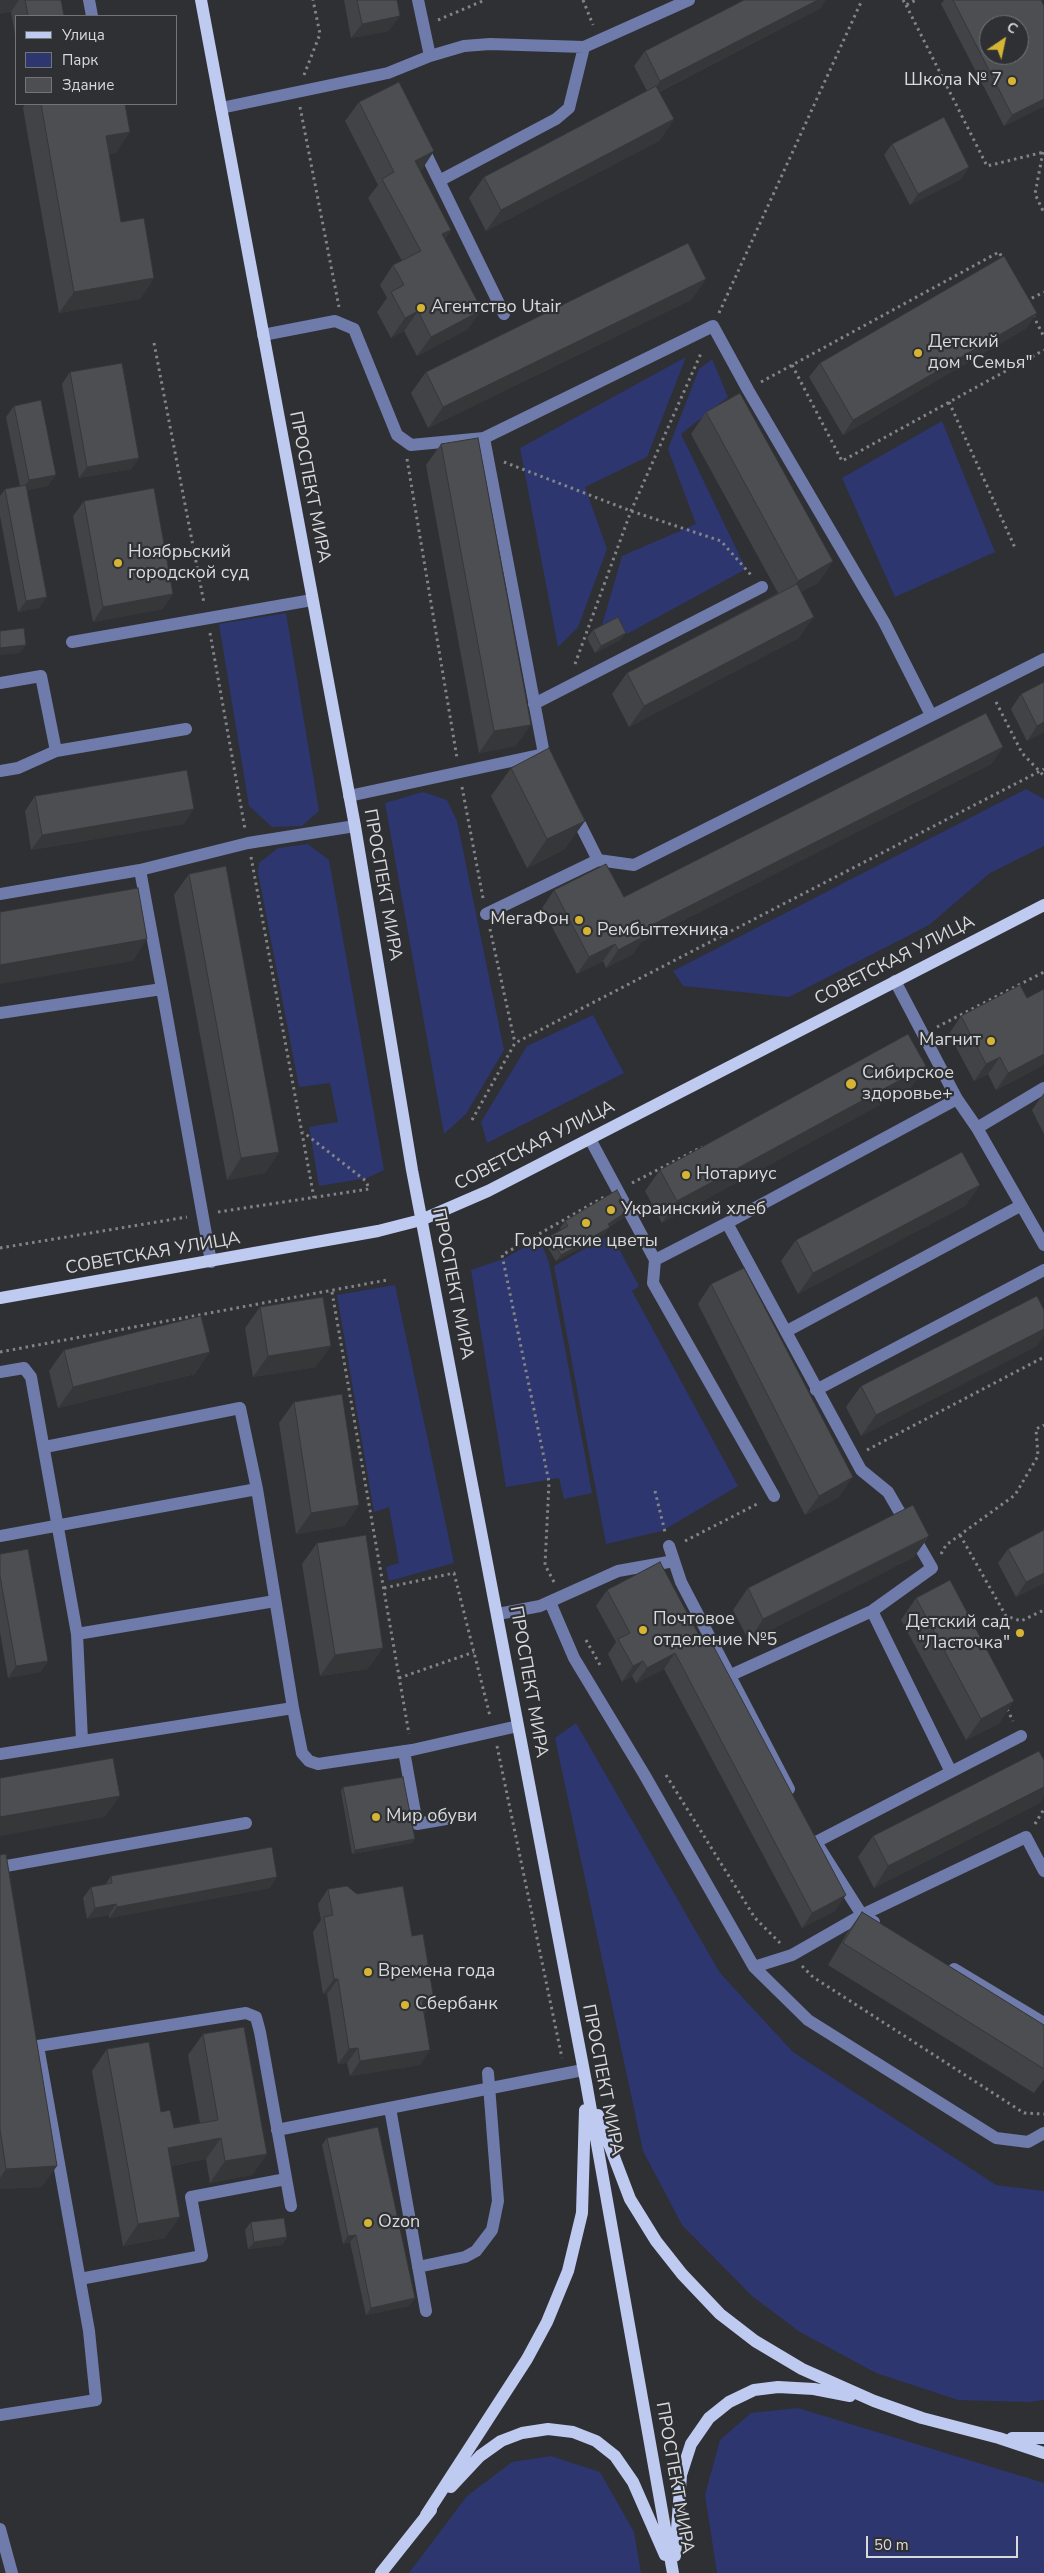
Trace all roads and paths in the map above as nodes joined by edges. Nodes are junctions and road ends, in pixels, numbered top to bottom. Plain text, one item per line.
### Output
1 (89, 0) edge
2 (201, 0) edge
3 (313, 0) edge
4 (418, 0) edge
5 (485, 0) edge
6 (583, 0) edge
7 (689, 0) edge
8 (903, 0) edge
9 (916, 0) edge
10 (906, 5) junction
11 (92, 15) edge
12 (423, 26) junction
13 (598, 40) junction
14 (584, 47) junction
15 (430, 56) junction
16 (297, 93) junction
17 (221, 108) junction
18 (418, 136) edge
19 (1043, 152) edge
20 (439, 181) junction
21 (1044, 212) edge
22 (1008, 268) edge
23 (1044, 292) edge
24 (1021, 293) edge
25 (1026, 302) junction
26 (340, 309) dead end
27 (504, 314) dead end
28 (263, 335) junction
29 (1044, 337) edge
30 (154, 343) dead end
31 (1044, 350) edge
32 (792, 366) junction
33 (748, 390) junction
34 (949, 402) junction
35 (484, 438) junction
36 (404, 440) junction
37 (488, 455) junction
38 (1016, 550) dead end
39 (762, 587) joint
40 (312, 600) junction
41 (207, 619) junction
42 (72, 642) dead end
43 (1044, 659) edge
44 (0, 683) edge
45 (989, 687) junction
46 (534, 704) junction
47 (931, 716) junction
48 (186, 729) dead end
49 (56, 751) junction
50 (1044, 769) edge
51 (0, 770) edge
52 (1039, 772) junction
53 (459, 773) junction
54 (1044, 776) edge
55 (349, 796) junction
56 (566, 798) edge
57 (355, 826) junction
58 (248, 843) junction
59 (598, 860) junction
60 (140, 870) junction
61 (0, 894) edge
62 (1044, 905) edge
63 (486, 914) junction
64 (1044, 972) edge
65 (895, 981) junction
66 (162, 989) junction
67 (0, 1014) edge
68 (923, 1034) junction
69 (514, 1043) junction
70 (1044, 1088) edge
71 (957, 1100) junction
72 (472, 1120) dead end
73 (977, 1128) junction
74 (302, 1132) junction
75 (590, 1139) junction
76 (704, 1146) edge
77 (369, 1188) dead end
78 (617, 1190) junction
79 (314, 1198) dead end
80 (1020, 1206) junction
81 (421, 1220) junction
82 (727, 1223) junction
83 (1044, 1245) edge
84 (655, 1260) junction
85 (211, 1262) junction
86 (1044, 1270) edge
87 (387, 1280) dead end
88 (332, 1292) junction
89 (0, 1298) edge
90 (787, 1331) junction
91 (0, 1352) edge
92 (0, 1372) edge
93 (816, 1390) junction
94 (1044, 1425) edge
95 (45, 1447) junction
96 (257, 1489) junction
97 (654, 1491) dead end
98 (774, 1496) dead end
99 (58, 1526) junction
100 (960, 1535) junction
101 (0, 1536) edge
102 (669, 1546) joint
103 (674, 1561) junction
104 (932, 1568) junction
105 (384, 1588) junction
106 (562, 1596) junction
107 (275, 1601) junction
108 (550, 1602) junction
109 (872, 1610) junction
110 (1044, 1610) edge
111 (498, 1614) junction
112 (77, 1634) junction
113 (585, 1638) dead end
114 (474, 1652) junction
115 (603, 1672) dead end
116 (731, 1675) junction
117 (400, 1678) junction
118 (1003, 1702) edge
119 (293, 1708) junction
120 (518, 1726) junction
121 (494, 1731) junction
122 (1021, 1736) joint
123 (82, 1740) junction
124 (408, 1751) junction
125 (0, 1754) edge
126 (662, 1769) dead end
127 (951, 1772) junction
128 (794, 1798) edge
129 (446, 1819) dead end
130 (246, 1823) dead end
131 (0, 1867) edge
132 (1044, 1871) edge
133 (862, 1915) junction
134 (887, 1930) edge
135 (792, 1956) junction
136 (945, 1964) edge
137 (754, 1967) junction
138 (1044, 2023) edge
139 (488, 2073) dead end
140 (565, 2074) junction
141 (584, 2076) junction
142 (490, 2087) junction
143 (390, 2108) junction
144 (1044, 2114) edge
145 (277, 2130) junction
146 (1044, 2133) edge
147 (286, 2179) junction
148 (291, 2206) dead end
149 (418, 2267) junction
150 (80, 2279) junction
151 (426, 2312) dead end
152 (874, 2401) junction
153 (0, 2415) edge
154 (999, 2438) junction
155 (1044, 2438) edge
156 (1044, 2453) edge
157 (426, 2515) junction
158 (0, 2529) edge
159 (385, 2568) edge
160 (12, 2573) edge
161 (374, 2573) edge
162 (673, 2573) edge

1 - 11 lane
2 - 17 main road, ПРОСПЕКТ МИРА
3 - 16 path
4 - 12 lane
5 - 12 path
6 - 13 path
7 - 13 lane
8 - 10 path
9 - 10 path
10 - 19 path
12 - 15 lane
13 - 14 lane
14 - 15 lane
14 - 20 lane
15 - 16 lane
16 - 17 lane
16 - 26 path
17 - 28 main road, ПРОСПЕКТ МИРА
18 - 20 lane
19 - 21 path
20 - 27 lane
22 - 32 path
23 - 25 path
24 - 25 path
25 - 29 path
28 - 36 lane
28 - 40 main road, ПРОСПЕКТ МИРА
30 - 41 path
31 - 34 path
32 - 33 path
32 - 34 path
33 - 35 lane
33 - 47 lane
34 - 38 path
35 - 36 lane
35 - 37 lane
36 - 53 path
37 - 39 path
37 - 46 lane
39 - 46 lane
40 - 41 lane
40 - 55 main road, ПРОСПЕКТ МИРА
41 - 42 lane
41 - 58 path
43 - 45 lane
44 - 49 lane
45 - 47 lane
45 - 52 path
46 - 53 lane
47 - 59 lane
48 - 49 lane
49 - 51 lane
50 - 52 path
52 - 54 path
52 - 69 path
53 - 55 lane
53 - 63 path
55 - 57 main road, ПРОСПЕКТ МИРА
56 - 59 lane
57 - 58 lane
57 - 81 main road, ПРОСПЕКТ МИРА
58 - 60 lane
58 - 74 path
59 - 63 lane
60 - 61 lane
60 - 66 lane
62 - 65 main road, СОВЕТСКАЯ УЛИЦА
63 - 69 path
64 - 68 path
65 - 68 lane
65 - 75 main road, СОВЕТСКАЯ УЛИЦА
66 - 67 lane
66 - 85 lane
68 - 71 lane
69 - 72 path
70 - 73 lane
71 - 73 lane
71 - 82 lane
73 - 80 lane
74 - 77 path
74 - 79 path
75 - 78 lane
75 - 81 main road, СОВЕТСКАЯ УЛИЦА
76 - 78 path
78 - 84 lane
78 - 106 path
80 - 83 lane
80 - 90 lane
81 - 85 main road, СОВЕТСКАЯ УЛИЦА
81 - 111 main road, ПРОСПЕКТ МИРА
82 - 84 lane
82 - 90 lane
84 - 98 lane
85 - 89 main road, СОВЕТСКАЯ УЛИЦА
86 - 93 lane
87 - 88 path
88 - 91 path
88 - 105 path
90 - 93 lane
92 - 95 lane
93 - 104 lane
94 - 100 path
95 - 96 lane
95 - 99 lane
96 - 99 lane
96 - 107 lane
97 - 102 path
99 - 101 lane
99 - 112 lane
100 - 104 path
100 - 110 path
102 - 103 lane
103 - 106 lane
103 - 116 lane
104 - 109 lane
105 - 114 path
105 - 117 path
106 - 108 lane
107 - 112 lane
107 - 119 lane
108 - 111 lane
108 - 137 lane
109 - 116 lane
109 - 127 lane
111 - 120 main road, ПРОСПЕКТ МИРА
112 - 123 lane
113 - 115 path
114 - 117 path
114 - 121 path
116 - 128 lane
117 - 124 path
118 - 122 path
119 - 123 lane
119 - 124 lane
120 - 121 lane
120 - 141 main road, ПРОСПЕКТ МИРА
121 - 124 lane
121 - 140 path
122 - 127 lane
123 - 125 lane
124 - 129 lane
126 - 135 path
127 - 133 lane
130 - 131 lane
132 - 133 lane
133 - 134 lane
133 - 135 lane
135 - 137 lane
135 - 144 path
136 - 138 lane
137 - 146 lane
139 - 142 lane
140 - 141 lane
140 - 142 lane
141 - 152 main road
141 - 157 main road
141 - 162 main road, ПРОСПЕКТ МИРА
142 - 143 lane
142 - 149 lane
143 - 145 lane
143 - 149 lane
145 - 147 lane
145 - 150 lane
147 - 148 lane
147 - 150 lane
149 - 151 lane
150 - 153 lane
152 - 154 main road
152 - 162 main road
154 - 155 main road
154 - 156 main road
157 - 159 main road
157 - 162 main road
158 - 160 lane
159 - 161 lane

